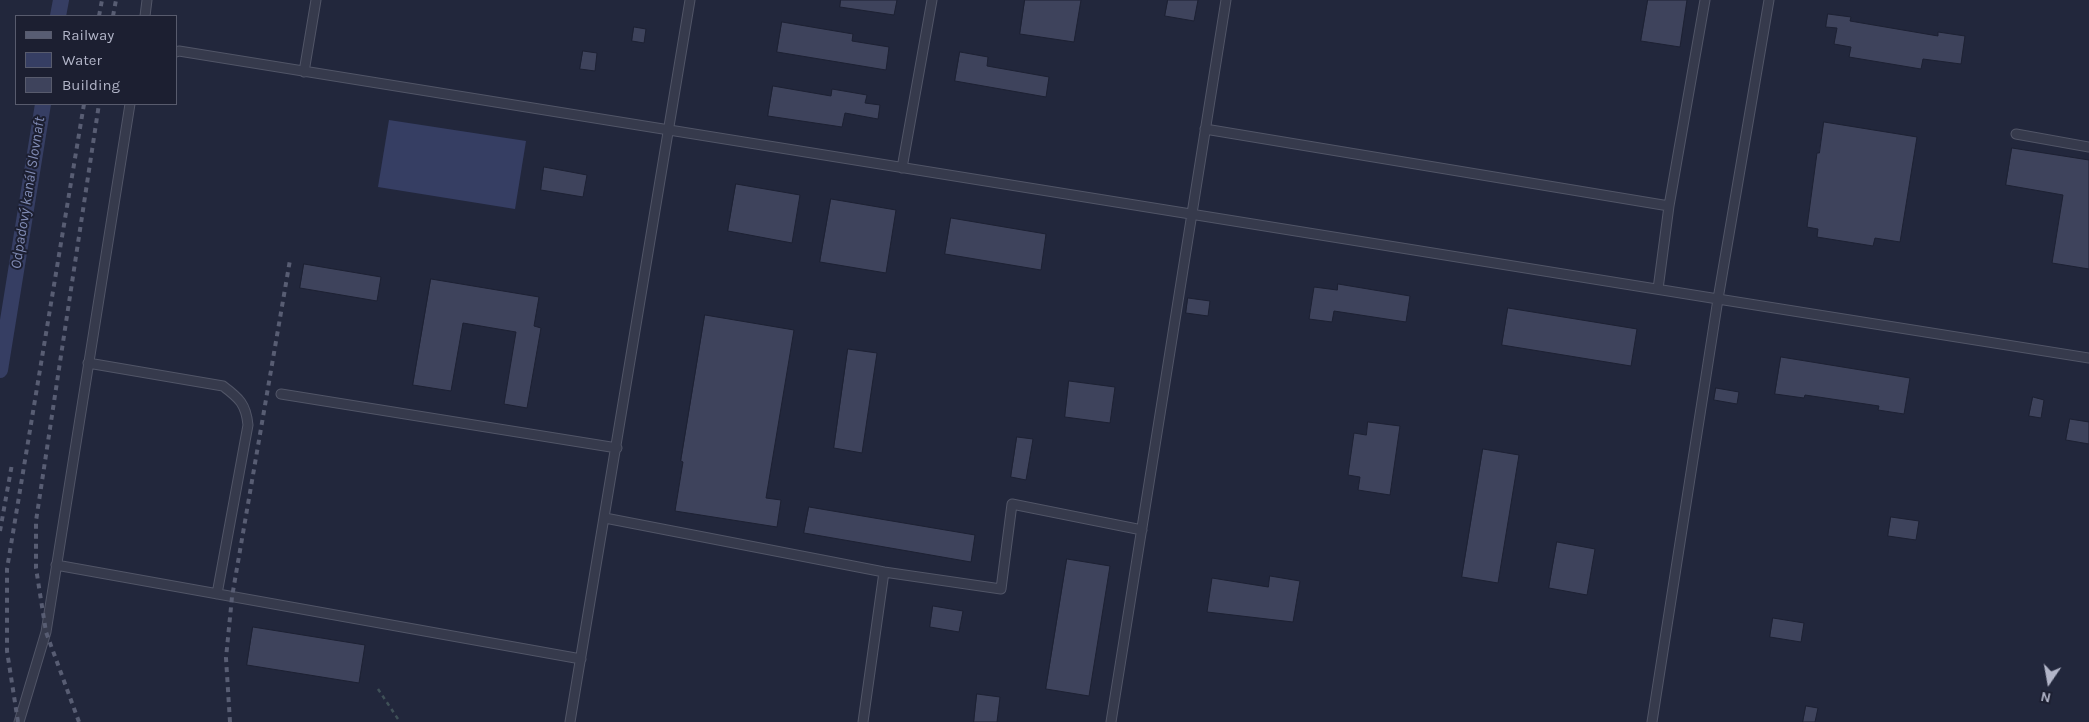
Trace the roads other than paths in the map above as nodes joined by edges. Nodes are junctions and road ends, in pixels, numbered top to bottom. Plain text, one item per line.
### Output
1 (147, 0) edge
2 (316, 0) edge
3 (690, 0) edge
4 (932, 0) edge
5 (1226, 0) edge
6 (1705, 0) edge
7 (1769, 0) edge
8 (145, 15) edge
9 (178, 51) edge
10 (304, 72) junction
11 (130, 105) edge
12 (1205, 129) junction
13 (669, 132) junction
14 (2016, 134) dead end
15 (2089, 146) edge
16 (902, 168) junction
17 (1669, 206) junction
18 (1191, 214) junction
19 (1658, 289) junction
20 (1718, 299) junction
21 (2089, 358) edge
22 (88, 363) junction
23 (281, 394) dead end
24 (617, 448) junction
25 (605, 518) junction
26 (1142, 530) junction
27 (56, 565) junction
28 (884, 572) junction
29 (217, 594) junction
30 (581, 659) junction
31 (19, 722) edge
32 (570, 722) edge
33 (863, 722) edge
34 (1111, 722) edge
35 (1652, 722) edge

1 - 8 lane
2 - 10 lane
3 - 13 lane
4 - 16 lane
5 - 12 lane
6 - 17 lane
7 - 20 lane
9 - 10 lane
10 - 13 lane
11 - 22 lane
12 - 17 lane
12 - 18 lane
13 - 16 lane
13 - 24 lane
14 - 15 lane
16 - 18 lane
17 - 19 lane
18 - 19 lane
18 - 26 lane
19 - 20 lane
20 - 21 lane
20 - 35 lane
22 - 27 lane
22 - 29 lane
23 - 24 lane
24 - 25 lane
25 - 28 lane
25 - 30 lane
26 - 28 lane
26 - 34 lane
27 - 29 lane
27 - 31 lane
28 - 33 lane
29 - 30 lane
30 - 32 lane

